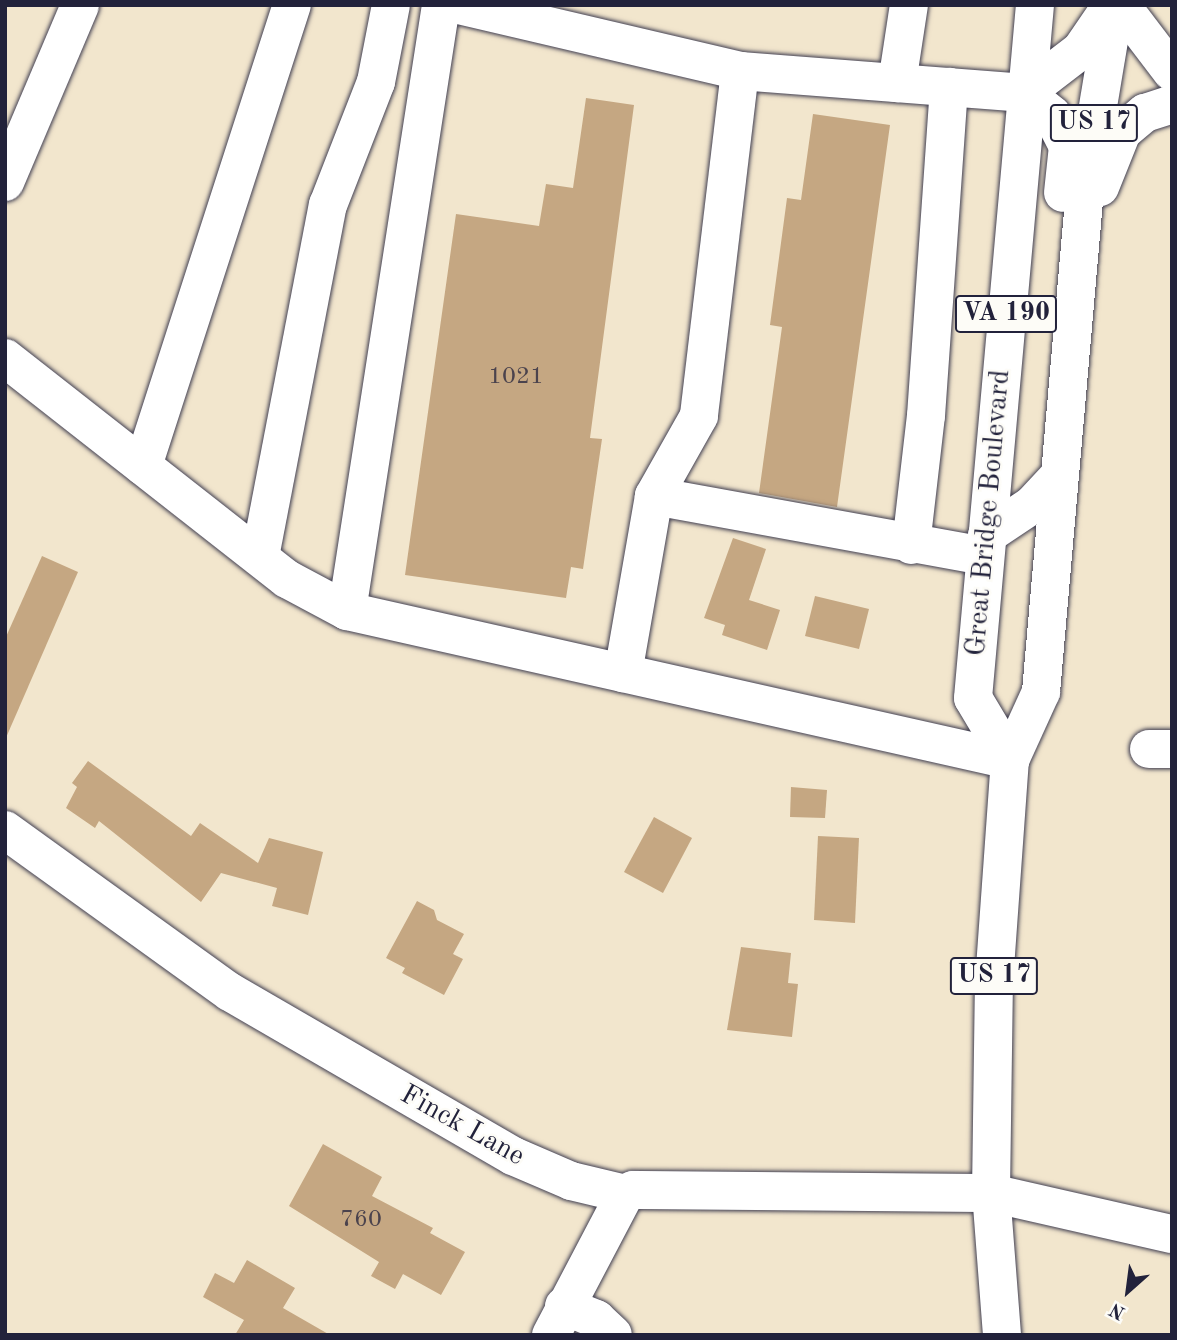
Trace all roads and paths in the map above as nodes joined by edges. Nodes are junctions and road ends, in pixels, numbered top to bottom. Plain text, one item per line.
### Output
1 (80, 5) edge
2 (292, 5) edge
3 (391, 5) edge
4 (441, 5) edge
5 (459, 5) edge
6 (909, 5) edge
7 (1035, 5) edge
8 (1113, 5) edge
9 (1121, 5) edge
10 (740, 71) junction
11 (1172, 72) edge
12 (897, 83) junction
13 (949, 87) junction
14 (1025, 93) junction
15 (1172, 104) edge
16 (5, 182) edge
17 (1081, 242) junction
18 (5, 358) edge
19 (1070, 365) junction
20 (143, 466) junction
21 (1060, 475) junction
22 (654, 496) junction
23 (911, 545) junction
24 (986, 546) junction
25 (260, 557) junction
26 (347, 611) junction
27 (623, 673) junction
28 (1010, 760) junction
29 (5, 830) edge
30 (991, 1193) junction
31 (625, 1194) junction
32 (1172, 1234) edge
33 (557, 1320) edge
34 (612, 1335) edge
35 (1002, 1335) edge

1 - 16 main road
2 - 20 main road
3 - 25 main road
4 - 26 main road
5 - 10 main road
6 - 12 main road
7 - 14 main road, Great Bridge Boulevard / VA 190
8 - 14 main road
8 - 17 main road, US 17
9 - 11 main road
10 - 12 main road
10 - 22 main road
12 - 13 main road
13 - 14 main road
13 - 23 main road
14 - 19 main road
14 - 24 main road, Great Bridge Boulevard / VA 190
15 - 17 main road
17 - 19 main road, US 17
18 - 20 main road
19 - 21 main road, US 17
20 - 25 main road
21 - 24 main road
21 - 28 main road, US 17
22 - 23 main road
22 - 27 main road
23 - 24 main road
24 - 28 main road, Great Bridge Boulevard / VA 190
25 - 26 main road
26 - 27 main road
27 - 28 main road
28 - 30 main road, US 17
29 - 31 main road, Finck Lane
30 - 31 main road, Finck Lane
30 - 32 main road, Finck Lane
30 - 35 main road, US 17
31 - 33 main road
33 - 34 main road

